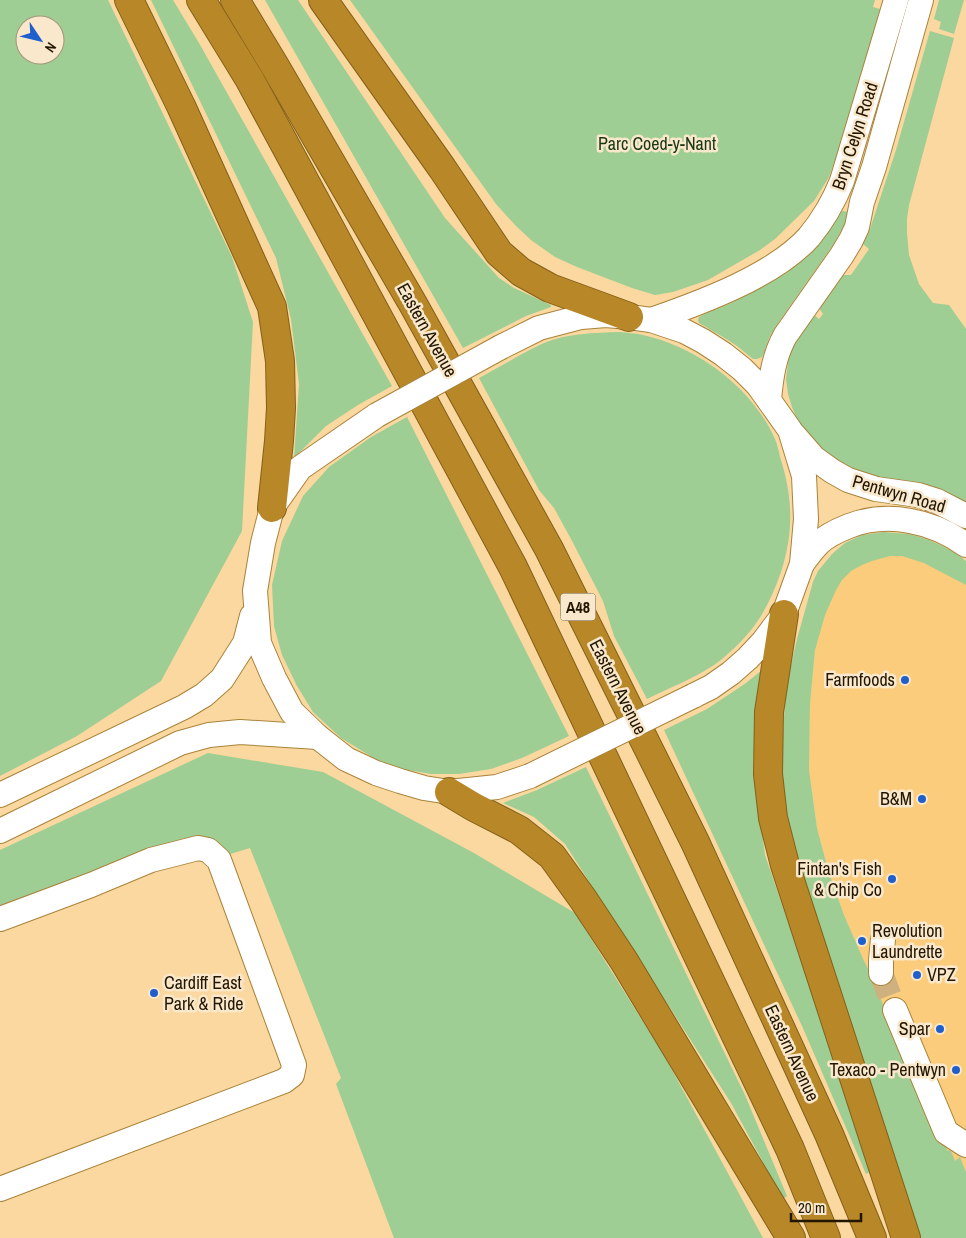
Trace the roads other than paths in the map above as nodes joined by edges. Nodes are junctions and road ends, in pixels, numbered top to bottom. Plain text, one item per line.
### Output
1 (129, 0) edge
2 (202, 0) edge
3 (235, 0) edge
4 (323, 0) edge
5 (896, 0) edge
6 (921, 0) edge
7 (640, 318) junction
8 (769, 400) junction
9 (790, 430) junction
10 (272, 508) junction
11 (966, 516) edge
12 (966, 545) edge
13 (802, 564) junction
14 (256, 600) junction
15 (784, 614) junction
16 (318, 737) junction
17 (449, 792) junction
18 (0, 796) edge
19 (0, 831) edge
20 (0, 919) edge
21 (883, 939) dead end
22 (881, 973) tunnel mouth
23 (894, 1010) tunnel mouth
24 (966, 1145) edge
25 (0, 1189) edge
26 (791, 1238) edge
27 (826, 1238) edge
28 (872, 1238) edge
29 (906, 1238) edge

1 - 10 highway
2 - 27 highway, Eastern Avenue / A48
3 - 28 highway, Eastern Avenue / A48
4 - 7 highway
5 - 7 street, Bryn Celyn Road
6 - 8 street, Bryn Celyn Road
7 - 8 street
7 - 10 street, bridge
8 - 9 street
9 - 11 street, Pentwyn Road
9 - 13 street
10 - 14 street
12 - 13 street, Pentwyn Road
13 - 15 street
14 - 16 street
14 - 18 street
15 - 17 street, bridge
15 - 29 highway
16 - 17 street
16 - 19 street
17 - 26 highway
20 - 25 street
21 - 22 street
23 - 24 street

